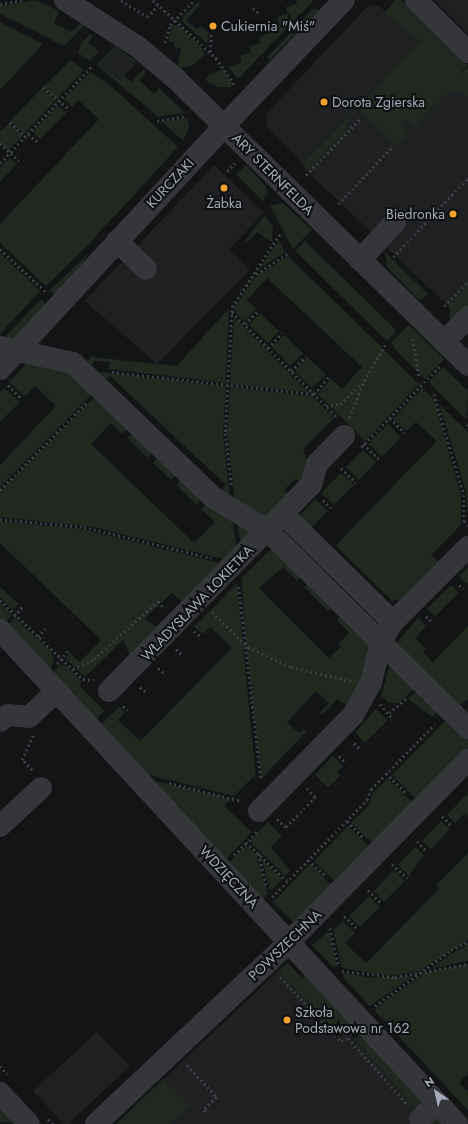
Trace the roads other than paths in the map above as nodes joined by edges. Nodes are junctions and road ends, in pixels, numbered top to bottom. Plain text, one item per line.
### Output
1 (65, 0) edge
2 (344, 0) edge
3 (416, 0) edge
4 (468, 52) edge
5 (224, 126) junction
6 (395, 222) dead end
7 (117, 241) junction
8 (360, 260) junction
9 (146, 269) dead end
10 (468, 317) edge
11 (444, 342) junction
12 (8, 349) edge
13 (468, 365) edge
14 (2, 376) edge
15 (348, 429) road end
16 (283, 514) junction
17 (267, 530) junction
18 (468, 547) edge
19 (393, 622) junction
20 (0, 630) edge
21 (381, 641) junction
22 (110, 691) road end
23 (56, 692) junction
24 (0, 721) edge
25 (468, 728) edge
26 (468, 760) edge
27 (41, 788) road end
28 (260, 811) road end
29 (0, 826) edge
30 (289, 942) junction
31 (0, 1093) edge
32 (437, 1103) junction
33 (420, 1119) road end
34 (29, 1124) edge
35 (96, 1124) edge
36 (457, 1124) edge

1 - 5 street, ARY STERNFELDA
2 - 5 street, KURCZAKI
3 - 4 street
5 - 7 street, KURCZAKI
5 - 8 street, ARY STERNFELDA
6 - 8 street
7 - 9 street
7 - 12 street, KURCZAKI
8 - 11 street, ARY STERNFELDA
10 - 11 street
11 - 13 street, ARY STERNFELDA
12 - 14 street, KURCZAKI
12 - 17 street
15 - 16 street, WŁADYSŁAWA ŁOKIETKA
16 - 17 street, WŁADYSŁAWA ŁOKIETKA
16 - 19 street
17 - 21 street
17 - 22 street, WŁADYSŁAWA ŁOKIETKA
18 - 19 street
19 - 21 street
20 - 23 street, WDZIĘCZNA
21 - 25 street
21 - 28 street
23 - 24 street
23 - 30 street, WDZIĘCZNA
26 - 30 street, POWSZECHNA
27 - 29 street
30 - 32 street, WDZIĘCZNA
30 - 35 street, POWSZECHNA
31 - 34 street
32 - 33 street
32 - 36 street, WDZIĘCZNA

